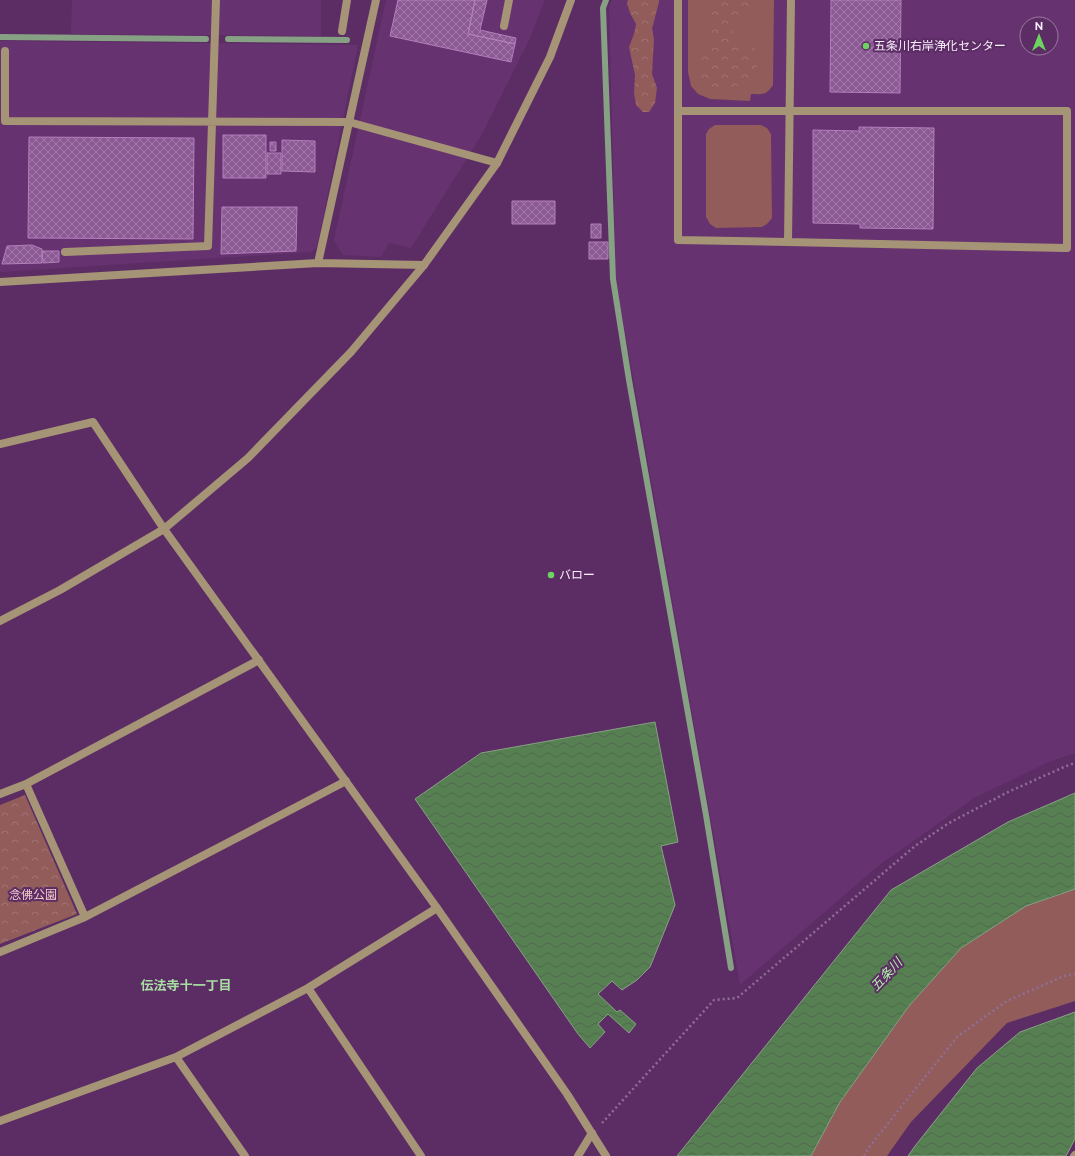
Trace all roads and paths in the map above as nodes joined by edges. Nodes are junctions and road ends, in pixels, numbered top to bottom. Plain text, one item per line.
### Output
1 (216, 0) edge
2 (347, 0) edge
3 (376, 0) edge
4 (510, 0) edge
5 (571, 0) edge
6 (678, 0) edge
7 (791, 0) edge
8 (504, 26) dead end
9 (342, 31) dead end
10 (5, 51) dead end
11 (678, 111) junction
12 (790, 111) junction
13 (212, 122) junction
14 (349, 122) junction
15 (497, 163) junction
16 (788, 242) junction
17 (65, 252) dead end
18 (318, 263) junction
19 (424, 265) junction
20 (0, 282) edge
21 (0, 444) edge
22 (164, 529) junction
23 (0, 621) edge
24 (259, 660) junction
25 (1075, 763) edge
26 (346, 781) junction
27 (26, 784) junction
28 (0, 794) edge
29 (436, 908) junction
30 (85, 917) junction
31 (0, 952) edge
32 (1075, 974) edge
33 (308, 988) junction
34 (176, 1057) junction
35 (0, 1120) edge
36 (592, 1133) junction
37 (245, 1156) edge
38 (421, 1156) edge
39 (578, 1156) edge
40 (606, 1156) edge
41 (864, 1156) edge

1 - 13 street
2 - 9 street
3 - 14 street
4 - 8 street
5 - 15 street
6 - 11 street
7 - 12 street
10 - 13 street
11 - 12 street
11 - 16 street
12 - 16 street
12 - 16 street
13 - 14 street
13 - 17 street
14 - 15 street
14 - 18 street
15 - 19 street
18 - 19 street
18 - 20 street
19 - 22 street
21 - 22 street
22 - 23 street
22 - 24 street
24 - 26 street
24 - 27 street
25 - 36 path
26 - 29 street
26 - 30 street
27 - 28 street
27 - 30 street
29 - 33 street
29 - 36 street
30 - 31 street
32 - 41 path
33 - 34 street
33 - 38 street
34 - 35 street
34 - 37 street
36 - 39 street
36 - 40 street

